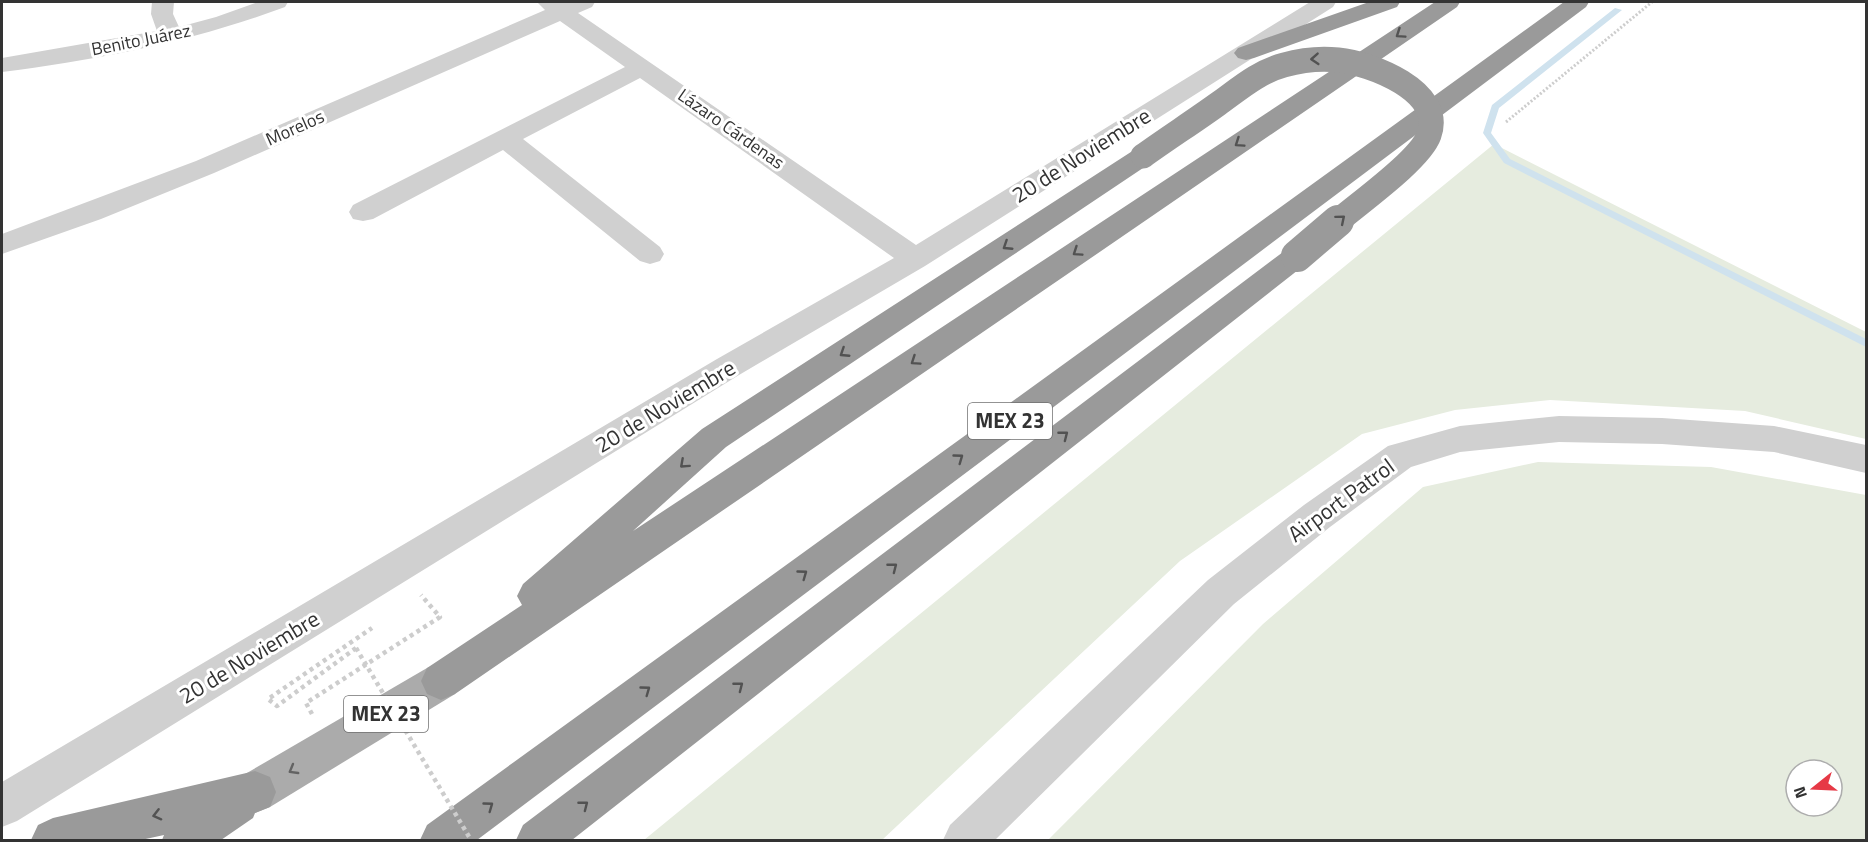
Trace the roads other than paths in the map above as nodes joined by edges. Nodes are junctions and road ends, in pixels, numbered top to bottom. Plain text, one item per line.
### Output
1 (163, 2) edge
2 (277, 2) edge
3 (1325, 2) edge
4 (1389, 2) edge
5 (1449, 2) edge
6 (1578, 2) edge
7 (564, 5) edge
8 (171, 36) junction
9 (1246, 53) junction
10 (2, 65) edge
11 (643, 67) junction
12 (505, 138) junction
13 (363, 212) dead end
14 (2, 244) edge
15 (650, 254) dead end
16 (915, 259) junction
17 (1866, 459) edge
18 (441, 681) junction
19 (255, 792) junction
20 (2, 806) edge
21 (53, 840) edge
22 (184, 840) edge
23 (442, 840) edge
24 (538, 840) edge
25 (965, 840) edge

1 - 8 street
2 - 8 street, Benito Juárez
3 - 9 street, 20 de Noviembre
4 - 9 highway
5 -> 18 highway, MEX 23
23 -> 6 highway, MEX 23
7 - 11 street, Lázaro Cárdenas
7 - 14 street, Morelos
8 - 10 street, Benito Juárez
9 - 16 street, 20 de Noviembre
11 - 12 street
11 - 16 street, Lázaro Cárdenas
12 - 13 street
12 - 15 street
16 - 20 street, 20 de Noviembre
17 - 25 street, Airport Patrol
18 -> 19 main road, MEX 23
24 -> 18 highway, bridge
19 -> 21 highway
19 - 22 highway, MEX 23

